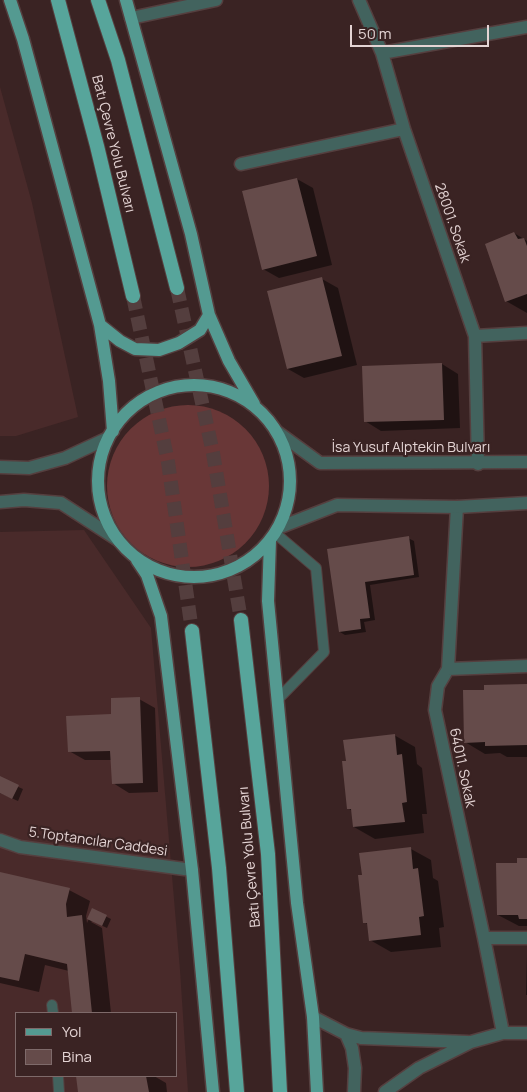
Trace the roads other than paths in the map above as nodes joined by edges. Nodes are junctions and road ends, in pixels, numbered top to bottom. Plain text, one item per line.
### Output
1 (10, 0) edge
2 (58, 0) edge
3 (98, 0) edge
4 (126, 0) edge
5 (216, 0) edge
6 (359, 0) edge
7 (132, 18) junction
8 (527, 27) edge
9 (382, 53) junction
10 (404, 129) junction
11 (241, 164) dead end
12 (177, 288) tunnel mouth
13 (133, 296) tunnel mouth
14 (209, 315) junction
15 (100, 324) junction
16 (527, 333) edge
17 (475, 336) junction
18 (255, 407) junction
19 (276, 431) junction
20 (111, 435) junction
21 (527, 462) edge
22 (478, 464) junction
23 (0, 468) edge
24 (0, 502) edge
25 (527, 503) edge
26 (457, 507) junction
27 (274, 534) junction
28 (118, 540) junction
29 (136, 558) junction
30 (241, 620) tunnel mouth
31 (192, 631) tunnel mouth
32 (527, 666) edge
33 (448, 669) junction
34 (279, 698) junction
35 (0, 840) edge
36 (192, 870) junction
37 (484, 938) junction
38 (527, 938) edge
39 (313, 1017) junction
40 (503, 1033) junction
41 (527, 1033) edge
42 (346, 1034) junction
43 (471, 1042) junction
44 (58, 1077) edge
45 (59, 1092) edge
46 (213, 1092) edge
47 (237, 1092) edge
48 (280, 1092) edge
49 (317, 1092) edge
50 (354, 1092) edge
51 (385, 1092) edge

1 - 15 main road
2 - 13 highway, Batı Çevre Yolu Bulvarı
3 - 12 highway, Batı Çevre Yolu Bulvarı
4 - 7 main road
5 - 7 street
6 - 9 street, 28001. Sokak
7 - 14 main road
8 - 9 street
9 - 10 street, 28001. Sokak
10 - 11 street
10 - 17 street, 28001. Sokak
14 - 15 main road
14 - 18 main road
15 - 20 main road
16 - 17 street
17 - 22 street, 28001. Sokak
18 - 19 main road
18 - 20 main road
19 - 22 street, İsa Yusuf Alptekin Bulvarı
19 - 27 main road
20 - 23 street
20 - 28 main road
21 - 22 street, İsa Yusuf Alptekin Bulvarı
24 - 28 street
25 - 26 street
26 - 27 street
26 - 33 street, 64011. Sokak
27 - 29 main road
27 - 34 main road
27 - 34 lane
28 - 29 main road
29 - 36 main road
30 - 48 highway, Batı Çevre Yolu Bulvarı
31 - 47 highway
32 - 33 street
33 - 37 street, 64011. Sokak
34 - 39 main road
35 - 36 street, 5.Toptancılar Caddesi
36 - 46 main road
37 - 38 street
37 - 40 street, 64011. Sokak
39 - 42 street
39 - 49 main road
40 - 41 street
40 - 43 street
42 - 43 street
42 - 50 street
43 - 51 street
44 - 45 lane

